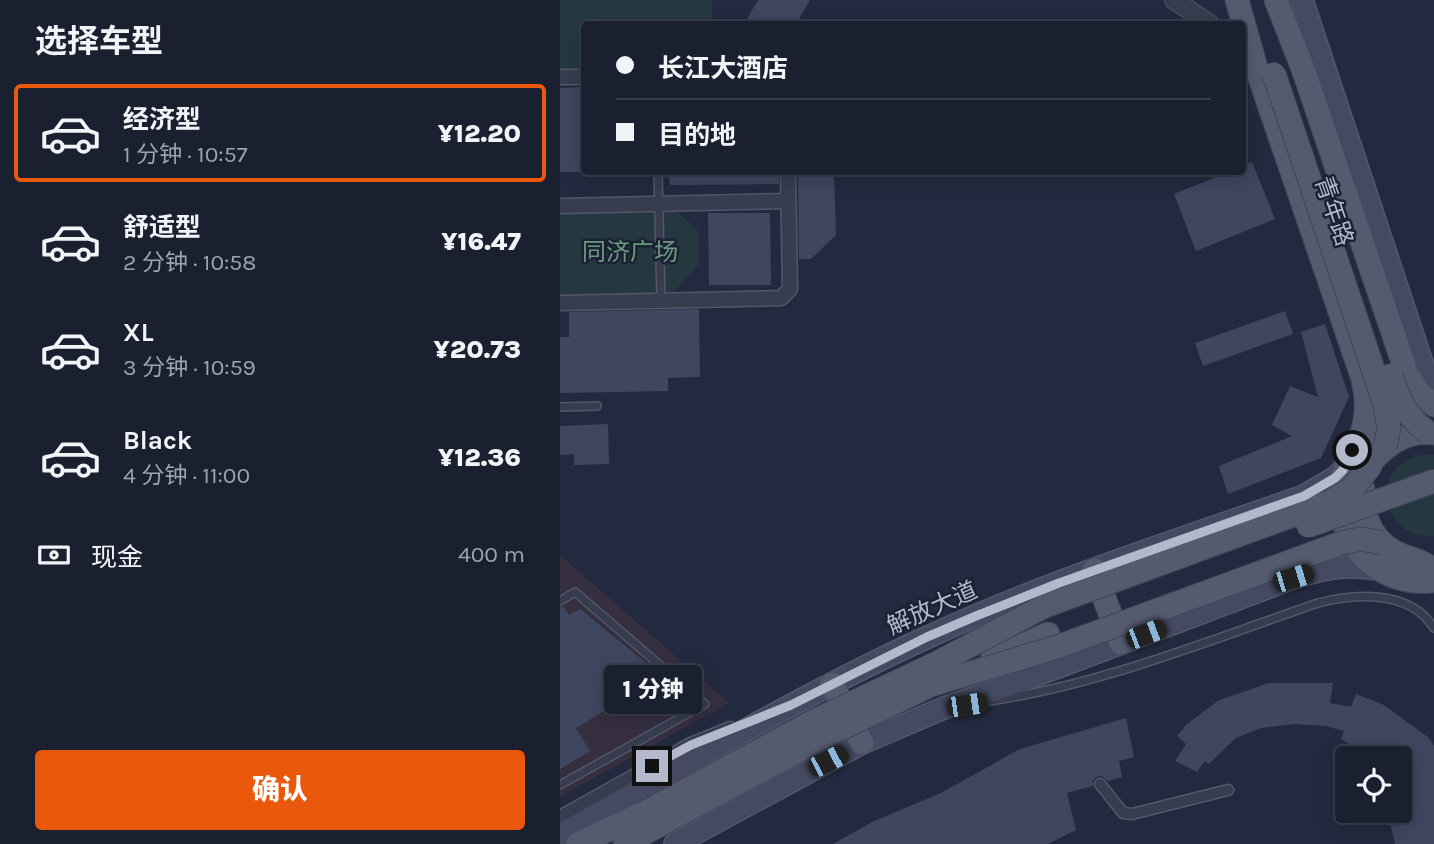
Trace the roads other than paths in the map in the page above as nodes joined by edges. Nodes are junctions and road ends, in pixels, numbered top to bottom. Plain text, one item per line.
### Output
1 (1174, 0) edge
2 (1237, 0) edge
3 (1249, 0) edge
4 (1268, 0) edge
5 (1276, 0) edge
6 (1302, 0) edge
7 (1206, 21) edge
8 (1265, 65) edge
9 (581, 77) edge
10 (560, 78) edge
11 (659, 175) edge
12 (788, 175) edge
13 (788, 201) junction
14 (659, 204) junction
15 (560, 206) edge
16 (661, 301) junction
17 (560, 303) edge
18 (1434, 399) edge
19 (1434, 405) edge
20 (597, 406) dead end
21 (560, 407) edge
22 (1432, 426) edge
23 (1359, 441) junction
24 (1378, 456) junction
25 (1343, 470) junction
26 (1434, 481) edge
27 (1434, 497) edge
28 (1382, 543) junction
29 (1094, 570) junction
30 (1382, 570) junction
31 (1434, 570) edge
32 (1409, 580) junction
33 (1434, 581) edge
34 (1434, 595) edge
35 (560, 601) edge
36 (1434, 628) edge
37 (1121, 643) junction
38 (934, 674) junction
39 (832, 684) junction
40 (944, 708) junction
41 (862, 743) junction
42 (1100, 784) dead end
43 (560, 785) edge
44 (1228, 790) dead end
45 (647, 821) junction
46 (569, 828) edge
47 (560, 835) edge
48 (625, 844) edge
49 (675, 844) edge

1 - 7 street
2 - 8 main road, 青年路
3 - 8 main road
4 - 8 main road
5 - 19 main road, 青年路
6 - 18 main road
8 - 22 main road, bridge
8 - 23 main road, 青年路
8 - 24 main road, bridge
9 - 10 street
11 - 14 lane
12 - 13 street
13 - 14 street
13 - 16 street
14 - 15 street
14 - 16 lane
16 - 17 street
20 - 21 lane
22 - 23 main road
22 - 24 main road
23 - 25 main road
24 - 28 main road, bridge
24 - 38 main road, bridge
25 - 29 main road, 解放大道
25 - 30 main road
26 - 38 main road, bridge
27 - 38 main road, bridge
28 - 31 main road
28 - 38 main road, bridge
29 - 37 main road
29 - 39 main road, 解放大道
30 - 32 main road
30 - 37 main road
32 - 33 main road
32 - 34 main road
35 - 43 lane
36 - 40 lane
37 - 40 main road
38 - 45 main road, bridge
39 - 41 main road
39 - 46 main road, 解放大道
40 - 41 main road
41 - 49 main road
42 - 44 street
45 - 46 main road
45 - 48 main road
46 - 47 main road, 解放大道

